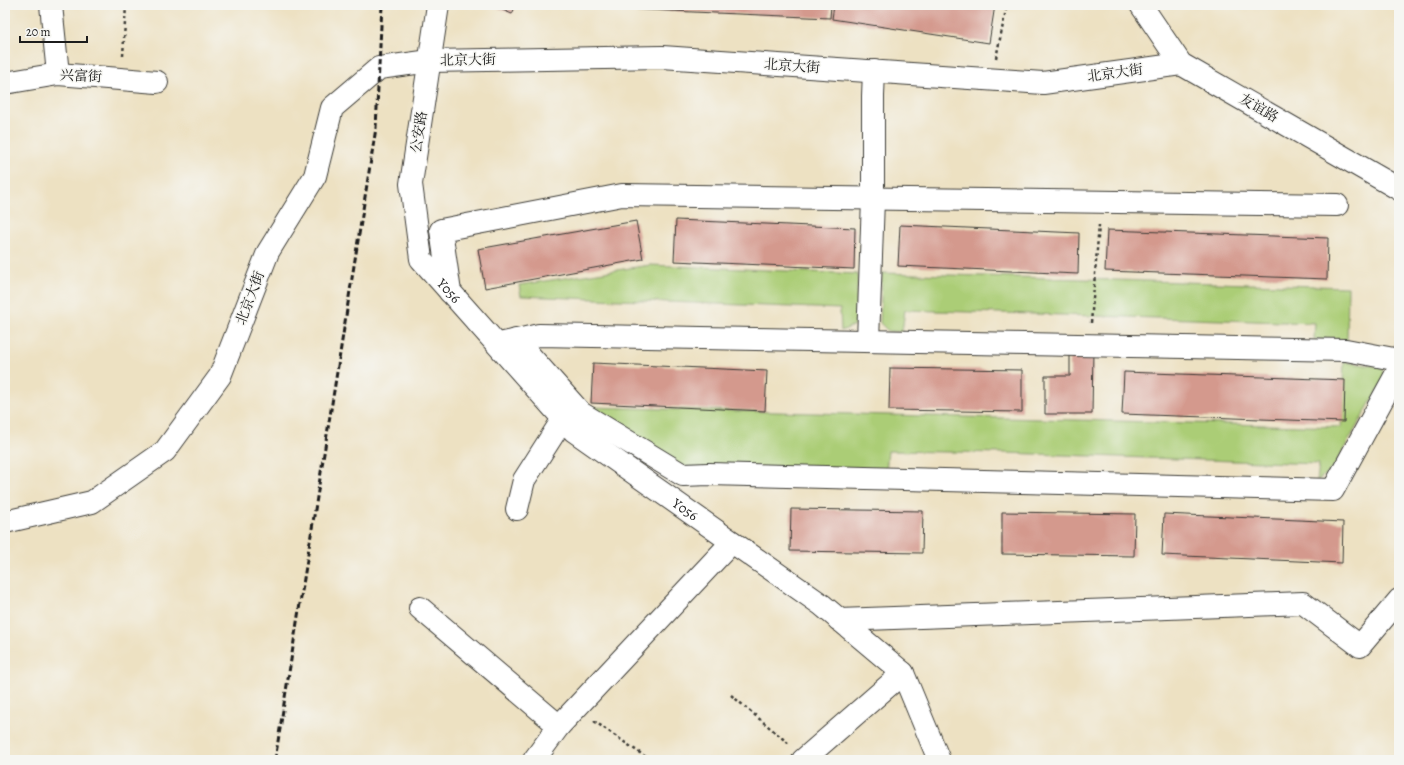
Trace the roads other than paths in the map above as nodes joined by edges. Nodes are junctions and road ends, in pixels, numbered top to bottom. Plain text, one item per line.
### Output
1 (51, 5) edge
2 (438, 5) edge
3 (1141, 5) edge
4 (430, 61) junction
5 (1181, 64) junction
6 (874, 71) junction
7 (58, 74) junction
8 (157, 82) dead end
9 (5, 83) edge
10 (1399, 189) edge
11 (873, 198) junction
12 (1337, 205) dead end
13 (421, 259) joint
14 (450, 292) junction
15 (868, 342) junction
16 (507, 343) junction
17 (1399, 360) edge
18 (1399, 369) edge
19 (563, 419) junction
20 (517, 509) dead end
21 (5, 522) edge
22 (732, 542) junction
23 (1399, 600) edge
24 (420, 608) dead end
25 (839, 620) junction
26 (903, 672) junction
27 (559, 726) junction
28 (804, 759) edge
29 (534, 760) edge
30 (939, 760) edge

1 - 7 street
2 - 4 street, 公安路
3 - 5 street, 友谊路
4 - 6 street, 北京大街
4 - 13 street, 公安路
4 - 21 street, 北京大街
5 - 6 street, 北京大街
5 - 10 street, 友谊路
6 - 11 street
7 - 8 street, 兴富街
7 - 9 street, 兴富街
11 - 12 street
11 - 14 street
11 - 15 street
13 - 14 street, Y056 / Y056
14 - 16 street, Y056 / Y056
15 - 16 street
15 - 17 street
16 - 18 street
16 - 19 street, Y056 / Y056
19 - 20 street
19 - 22 street, Y056 / Y056
22 - 25 street, Y056 / Y056
22 - 27 street
23 - 25 street
24 - 27 street
25 - 26 street, Y056 / Y056
26 - 28 street
26 - 30 street, Y056 / Y056
27 - 29 street

